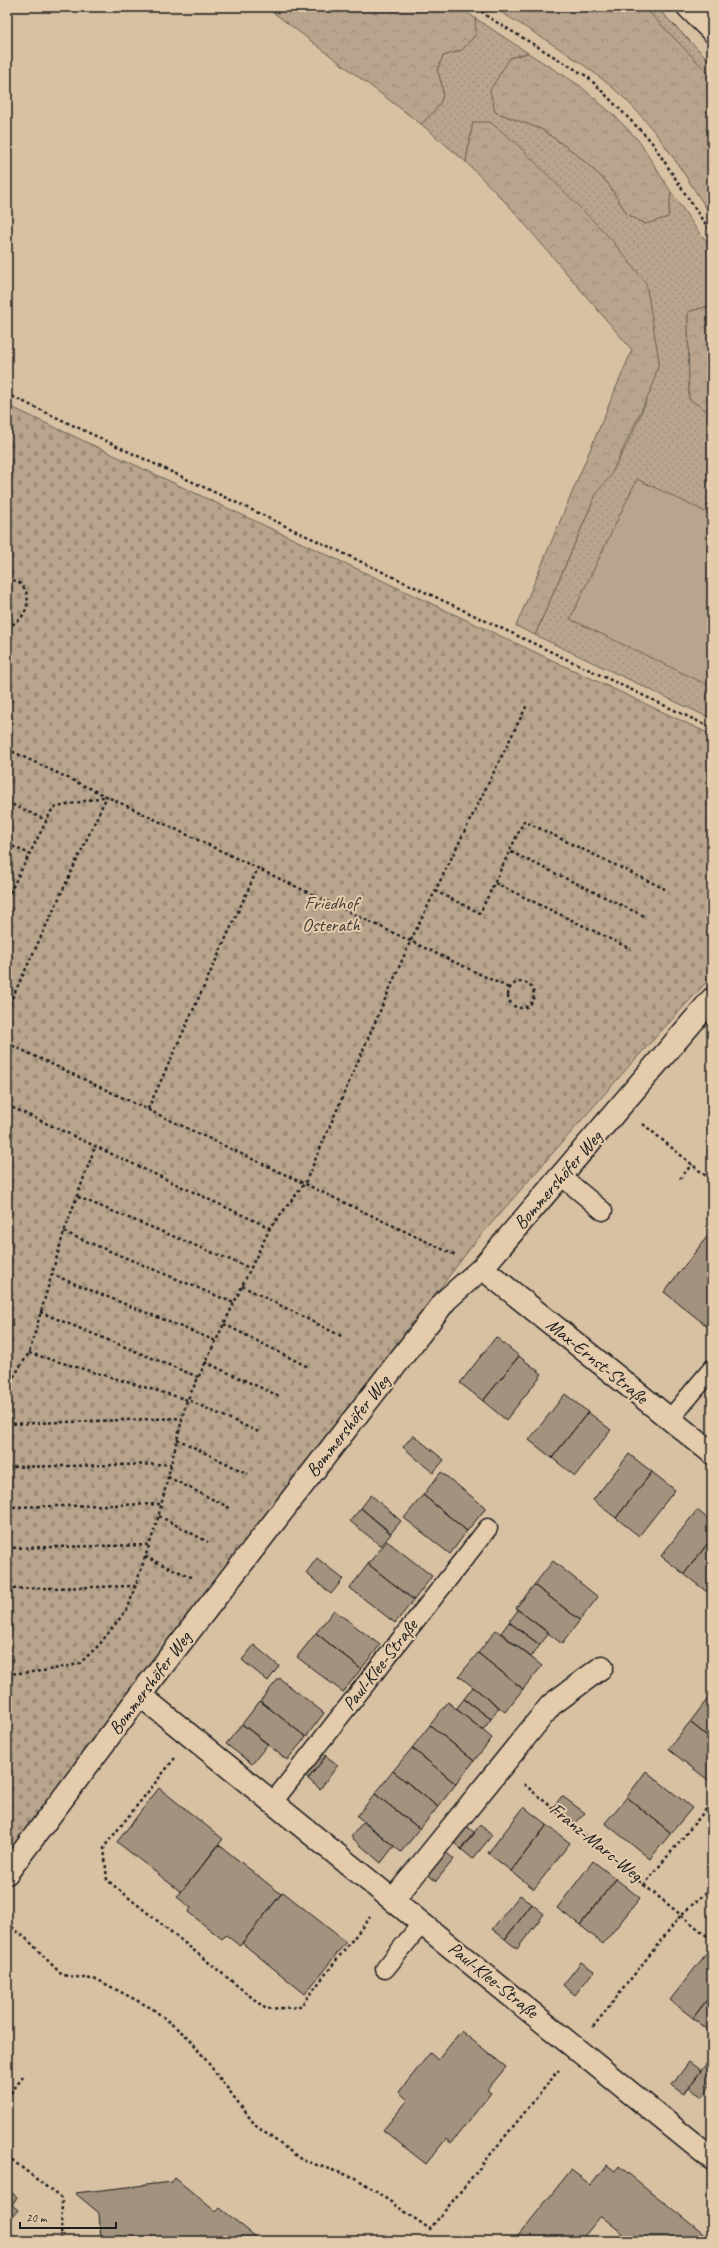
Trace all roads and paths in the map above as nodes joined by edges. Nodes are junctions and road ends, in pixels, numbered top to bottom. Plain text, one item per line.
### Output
1 (477, 7) edge
2 (688, 7) edge
3 (712, 31) edge
4 (712, 231) edge
5 (7, 394) edge
6 (7, 579) edge
7 (7, 627) edge
8 (527, 705) dead end
9 (712, 728) edge
10 (7, 748) edge
11 (107, 796) junction
12 (7, 802) edge
13 (46, 820) junction
14 (7, 844) edge
15 (510, 852) junction
16 (30, 854) junction
17 (258, 868) junction
18 (496, 883) junction
19 (7, 887) edge
20 (11, 889) junction
21 (665, 889) dead end
22 (435, 891) junction
23 (7, 898) edge
24 (646, 917) dead end
25 (410, 942) junction
26 (631, 949) dead end
27 (510, 988) junction
28 (712, 1000) edge
29 (7, 1009) edge
30 (7, 1043) edge
31 (7, 1105) edge
32 (622, 1106) junction
33 (148, 1109) junction
34 (95, 1147) junction
35 (692, 1164) junction
36 (561, 1176) junction
37 (680, 1179) dead end
38 (712, 1181) edge
39 (305, 1183) junction
40 (78, 1197) junction
41 (602, 1211) dead end
42 (270, 1228) junction
43 (64, 1232) junction
44 (250, 1268) junction
45 (482, 1268) junction
46 (51, 1274) junction
47 (242, 1286) junction
48 (234, 1303) junction
49 (40, 1312) junction
50 (224, 1324) junction
51 (343, 1337) dead end
52 (216, 1341) junction
53 (29, 1353) junction
54 (205, 1362) junction
55 (308, 1367) dead end
56 (712, 1369) edge
57 (198, 1377) junction
58 (7, 1387) edge
59 (279, 1396) dead end
60 (188, 1400) junction
61 (182, 1418) junction
62 (670, 1419) junction
63 (7, 1424) edge
64 (261, 1433) dead end
65 (177, 1439) junction
66 (712, 1453) edge
67 (171, 1464) junction
68 (7, 1467) edge
69 (248, 1474) dead end
70 (168, 1477) junction
71 (162, 1504) junction
72 (7, 1507) edge
73 (230, 1508) dead end
74 (159, 1516) junction
75 (488, 1528) dead end
76 (208, 1542) dead end
77 (150, 1545) junction
78 (7, 1548) edge
79 (145, 1558) junction
80 (191, 1577) dead end
81 (135, 1586) junction
82 (7, 1589) edge
83 (7, 1643) edge
84 (602, 1667) dead end
85 (8, 1673) edge
86 (140, 1694) junction
87 (192, 1737) junction
88 (502, 1765) junction
89 (272, 1802) junction
90 (712, 1802) edge
91 (7, 1873) edge
92 (644, 1885) junction
93 (712, 1887) edge
94 (390, 1898) junction
95 (681, 1914) junction
96 (7, 1923) edge
97 (422, 1923) junction
98 (712, 1940) edge
99 (385, 1969) dead end
100 (576, 2048) junction
101 (23, 2077) dead end
102 (7, 2098) edge
103 (7, 2156) edge
104 (712, 2159) edge
105 (61, 2241) edge

1 - 4 path
2 - 3 street
5 - 9 path
6 - 7 path
8 - 22 path
10 - 11 path
11 - 13 path
11 - 17 path
11 - 29 path
12 - 13 path
13 - 16 path
14 - 16 path
15 - 18 path
15 - 21 path
15 - 24 path
16 - 20 path
17 - 25 path
17 - 33 path
18 - 22 path
18 - 26 path
19 - 20 path
20 - 23 path
22 - 25 path
25 - 27 path
25 - 39 path
27 - 27 path
28 - 32 street, Bommershöfer Weg
30 - 33 path
31 - 34 path
32 - 35 path
32 - 36 street, Bommershöfer Weg
33 - 39 path
34 - 40 path
34 - 42 path
35 - 37 path
35 - 38 path
36 - 41 lane
36 - 45 street, Bommershöfer Weg
39 - 42 path
39 - 45 path
40 - 43 path
40 - 44 path
42 - 44 path
43 - 46 path
43 - 48 path
44 - 47 path
45 - 62 street, Max-Ernst-Straße
45 - 86 street, Bommershöfer Weg
46 - 49 path
46 - 52 path
47 - 48 path
47 - 51 path
48 - 50 path
49 - 53 path
49 - 57 path
50 - 52 path
50 - 55 path
52 - 54 path
53 - 58 path
53 - 60 path
54 - 57 path
54 - 59 path
56 - 62 lane
57 - 60 path
60 - 61 path
60 - 64 path
61 - 63 path
61 - 65 path
62 - 66 street, Max-Ernst-Straße
65 - 67 path
65 - 69 path
67 - 68 path
67 - 70 path
70 - 71 path
70 - 73 path
71 - 72 path
71 - 74 path
74 - 76 path
74 - 77 path
75 - 89 lane, Paul-Klee-Straße
77 - 78 path
77 - 79 path
79 - 80 path
79 - 81 path
81 - 82 path
81 - 85 path
83 - 85 path
84 - 88 street
86 - 87 street, Paul-Klee-Straße
86 - 91 street, Bommershöfer Weg
87 - 89 street, Paul-Klee-Straße
87 - 94 path
88 - 92 path, Franz-Marc-Weg
88 - 94 street
89 - 94 street, Paul-Klee-Straße
90 - 92 path, Franz-Marc-Weg
92 - 95 path
93 - 95 path
94 - 97 street, Paul-Klee-Straße
95 - 98 path
95 - 100 path
96 - 100 path
97 - 99 lane
97 - 100 street, Paul-Klee-Straße
100 - 104 street, Paul-Klee-Straße
101 - 102 path
103 - 105 path

